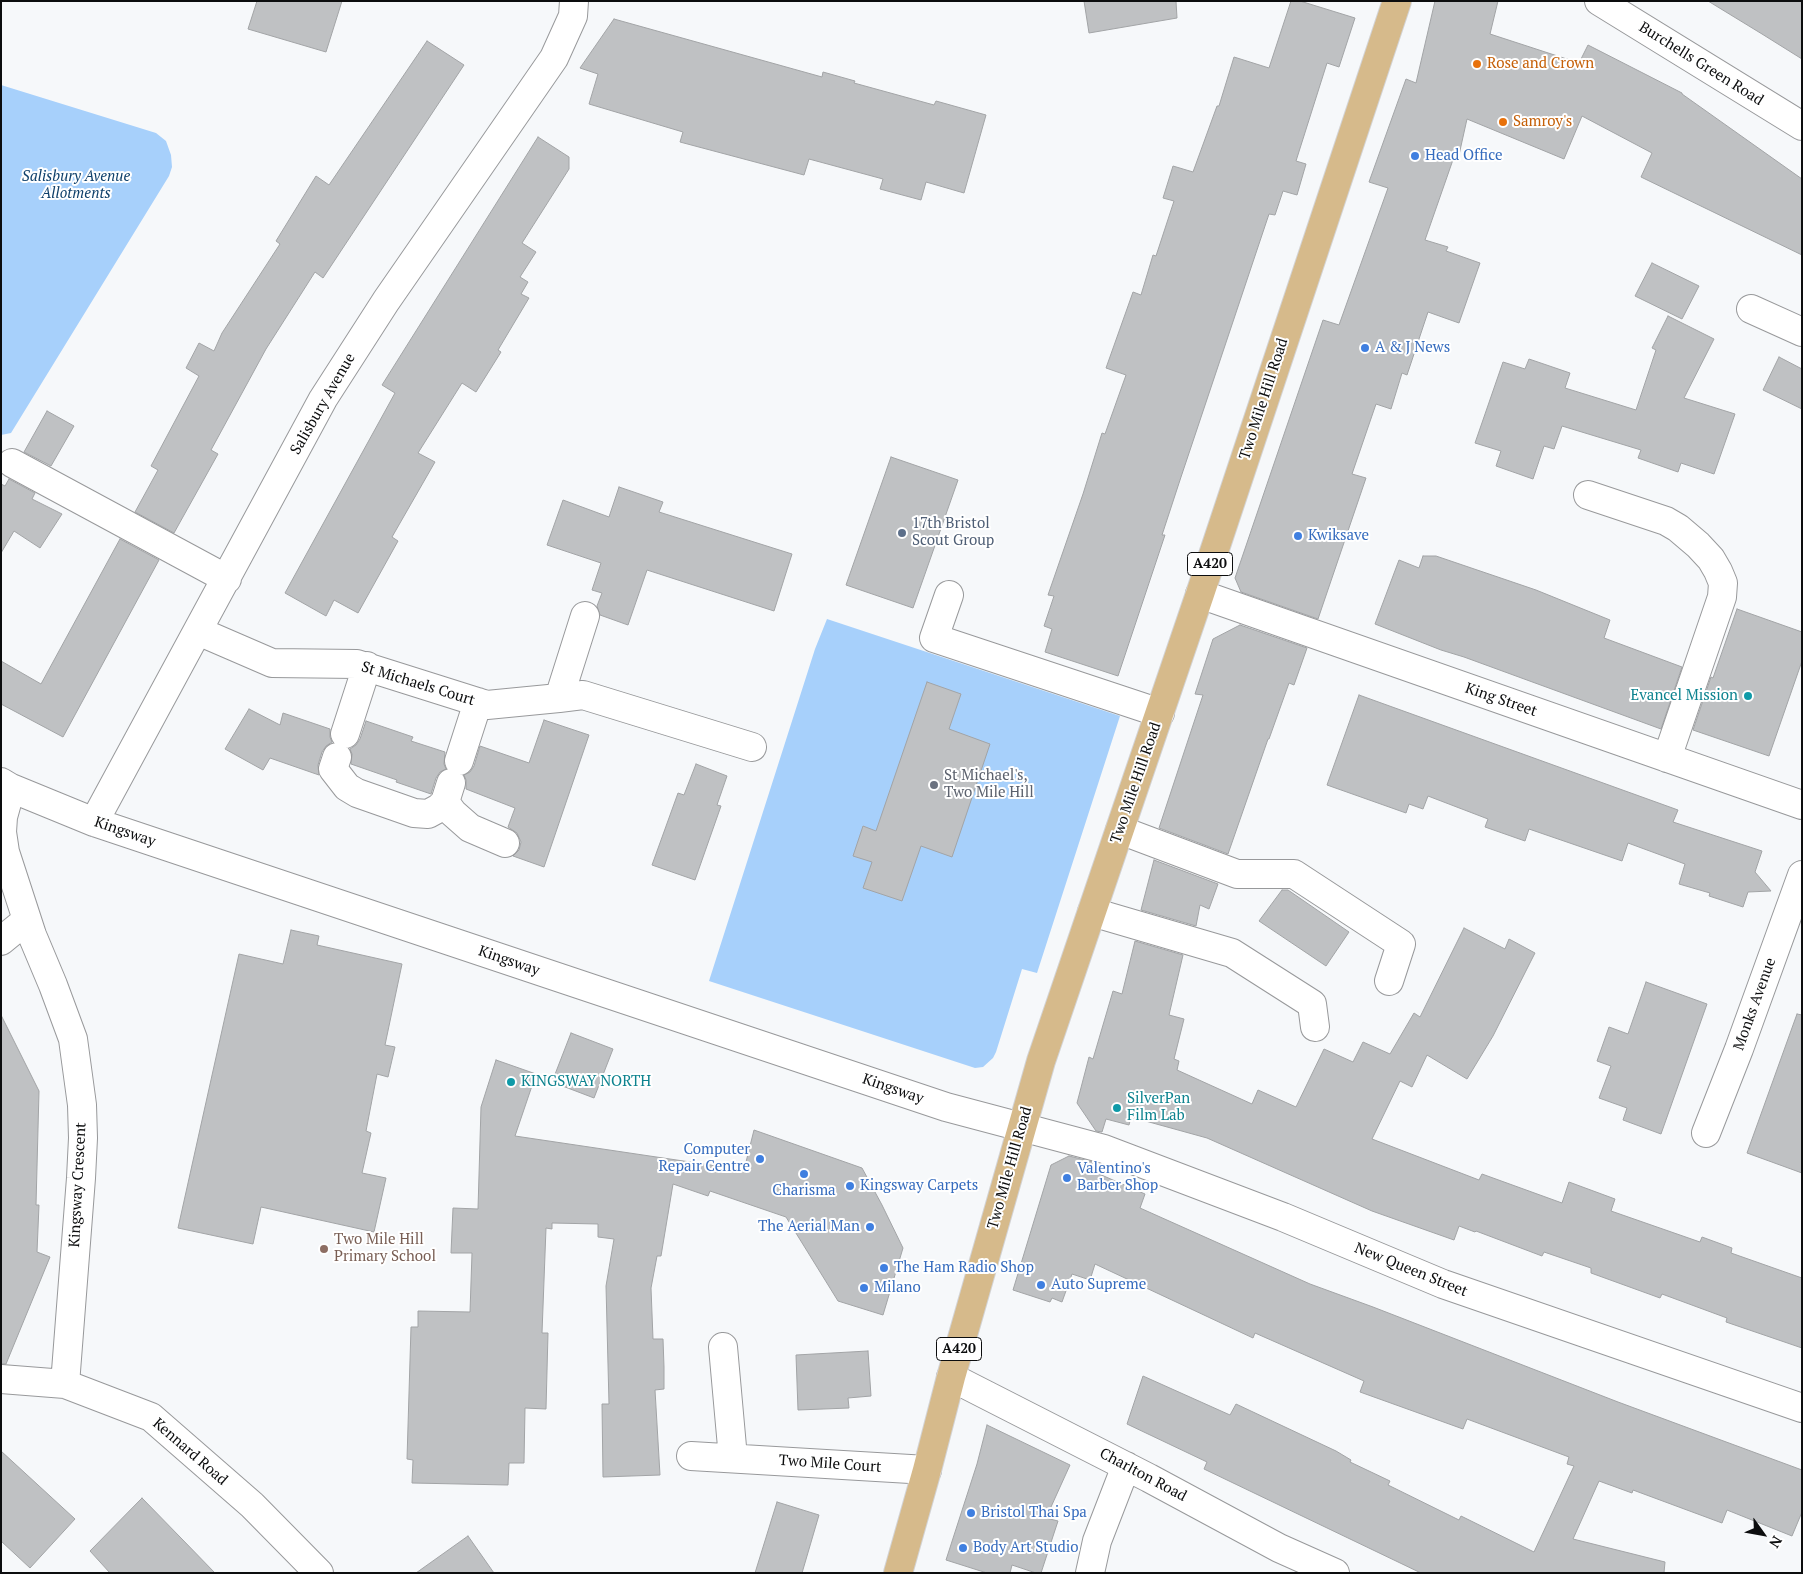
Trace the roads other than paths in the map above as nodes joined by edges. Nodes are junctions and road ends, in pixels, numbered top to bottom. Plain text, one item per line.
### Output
1 (574, 1) edge
2 (1397, 1) edge
3 (1599, 1) edge
4 (1802, 126) edge
5 (1750, 309) dead end
6 (1802, 332) edge
7 (12, 462) dead end
8 (1588, 495) dead end
9 (227, 579) junction
10 (1200, 594) junction
11 (949, 595) dead end
12 (585, 616) dead end
13 (198, 631) junction
14 (367, 666) junction
15 (559, 698) junction
16 (478, 702) junction
17 (1160, 713) junction
18 (752, 747) dead end
19 (1667, 758) junction
20 (452, 782) junction
21 (6, 785) edge
22 (1802, 805) edge
23 (94, 822) junction
24 (1120, 830) junction
25 (505, 843) dead end
26 (1802, 875) edge
27 (1, 895) edge
28 (1092, 912) junction
29 (27, 929) junction
30 (1, 941) edge
31 (1389, 981) dead end
32 (1315, 1027) dead end
33 (1022, 1126) junction
34 (1706, 1133) dead end
35 (723, 1347) dead end
36 (951, 1377) junction
37 (1, 1379) edge
38 (65, 1384) junction
39 (1802, 1408) edge
40 (691, 1456) dead end
41 (733, 1458) junction
42 (1126, 1466) junction
43 (927, 1470) junction
44 (319, 1573) edge
45 (898, 1573) edge
46 (1090, 1573) edge
47 (1335, 1573) edge

1 - 9 street, Salisbury Avenue
2 - 10 main road, Two Mile Hill Road / A420
3 - 4 street, Burchells Green Road
5 - 6 street
7 - 9 street
8 - 19 street
9 - 13 street, Salisbury Avenue
10 - 17 main road, Two Mile Hill Road / A420
10 - 19 street, King Street
11 - 17 street
12 - 15 street
13 - 14 street, St Michaels Court
13 - 23 street, Salisbury Avenue
14 - 16 street, St Michaels Court
14 - 20 street
15 - 16 street, St Michaels Court
15 - 18 street, St Michaels Court
16 - 20 street
17 - 24 main road, Two Mile Hill Road / A420
19 - 22 street, King Street
20 - 25 street
21 - 23 street, Kingsway
21 - 29 street, Kingsway Crescent
23 - 33 street, Kingsway
24 - 28 main road, Two Mile Hill Road / A420
24 - 31 street
26 - 34 street, Monks Avenue
27 - 29 street, Kingsway Crescent
28 - 32 street
28 - 33 main road, Two Mile Hill Road / A420
29 - 30 street
29 - 38 street, Kingsway Crescent
33 - 36 main road, Two Mile Hill Road / A420
33 - 39 street, New Queen Street
35 - 41 street
36 - 42 street, Charlton Road
36 - 43 main road, Two Mile Hill Road / A420
37 - 38 street, Kennard Road
38 - 44 street, Kennard Road
40 - 41 street, Two Mile Court
41 - 43 street, Two Mile Court
42 - 46 street
42 - 47 street, Charlton Road
43 - 45 main road, Two Mile Hill Road / A420

